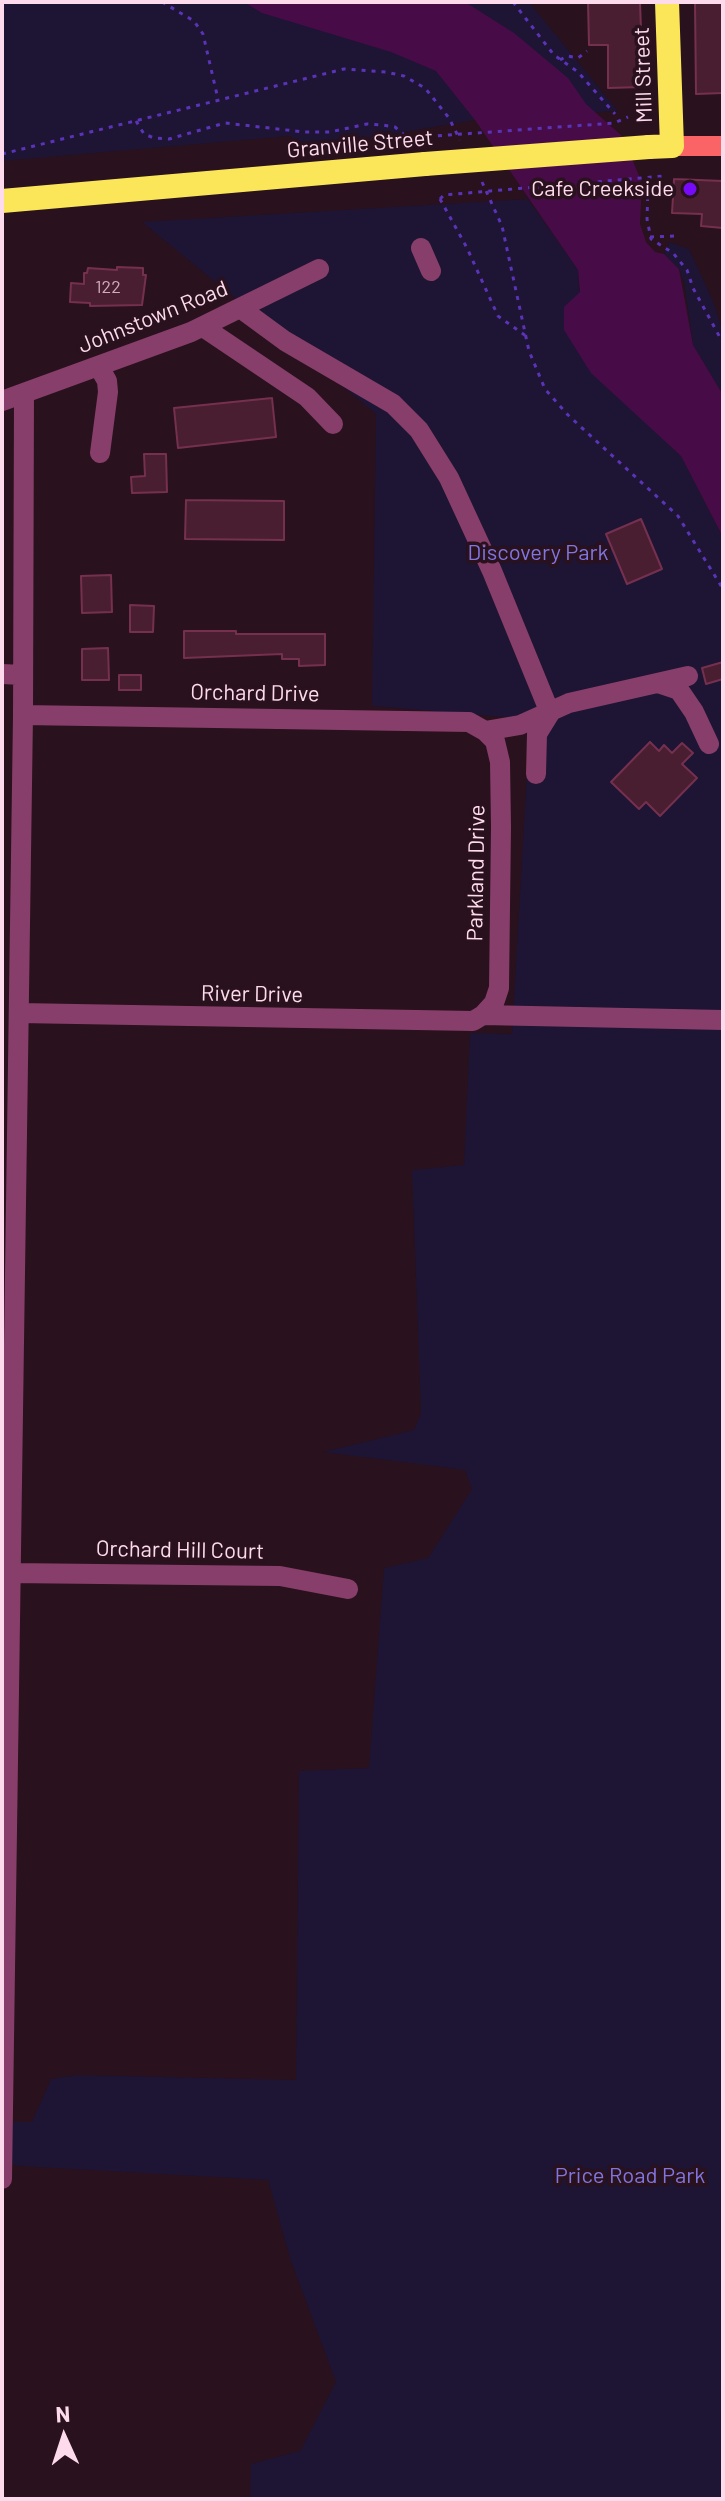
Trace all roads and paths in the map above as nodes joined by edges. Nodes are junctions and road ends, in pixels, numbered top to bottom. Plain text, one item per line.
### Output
1 (162, 2) edge
2 (513, 2) edge
3 (667, 2) edge
4 (587, 51) dead end
5 (560, 60) junction
6 (218, 99) dead end
7 (615, 114) dead end
8 (628, 117) dead end
9 (135, 120) dead end
10 (723, 146) edge
11 (660, 147) junction
12 (664, 176) dead end
13 (648, 187) dead end
14 (2, 201) edge
15 (675, 236) dead end
16 (650, 237) junction
17 (421, 248) dead end
18 (319, 269) dead end
19 (431, 271) dead end
20 (240, 308) junction
21 (203, 327) junction
22 (526, 336) dead end
23 (723, 343) edge
24 (99, 367) junction
25 (24, 395) junction
26 (2, 401) edge
27 (333, 424) dead end
28 (100, 453) dead end
29 (12, 589) edge
30 (12, 674) edge
31 (688, 676) dead end
32 (658, 683) junction
33 (550, 713) junction
34 (23, 715) junction
35 (485, 731) junction
36 (709, 744) dead end
37 (536, 774) dead end
38 (11, 958) edge
39 (19, 1013) junction
40 (483, 1015) junction
41 (723, 1020) edge
42 (7, 1338) edge
43 (10, 1573) junction
44 (348, 1589) dead end
45 (5, 1659) edge
46 (2, 2179) edge

1 - 6 path
2 - 5 path
3 - 11 highway, Mill Street
4 - 5 path
5 - 7 path
8 - 9 path, bridge
10 - 11 main road, Granville Street
11 - 14 highway, Granville Street, bridge
12 - 22 path, bridge
13 - 16 path
15 - 16 path
16 - 23 path
17 - 19 street
18 - 20 street, Johnstown Road
20 - 21 street, Johnstown Road
20 - 33 street
21 - 24 street, Johnstown Road
21 - 27 street
24 - 25 street, Johnstown Road
24 - 28 street
25 - 26 street, Johnstown Road
25 - 29 street
29 - 30 street
30 - 34 street
31 - 32 street
32 - 33 street
32 - 36 street
33 - 35 street
33 - 37 street
34 - 35 street, Orchard Drive
34 - 38 street
35 - 40 street, Parkland Drive
38 - 39 street
39 - 40 street, River Drive
39 - 42 street
40 - 41 street, River Drive
42 - 43 street
43 - 44 street, Orchard Hill Court
43 - 45 street
45 - 46 street

